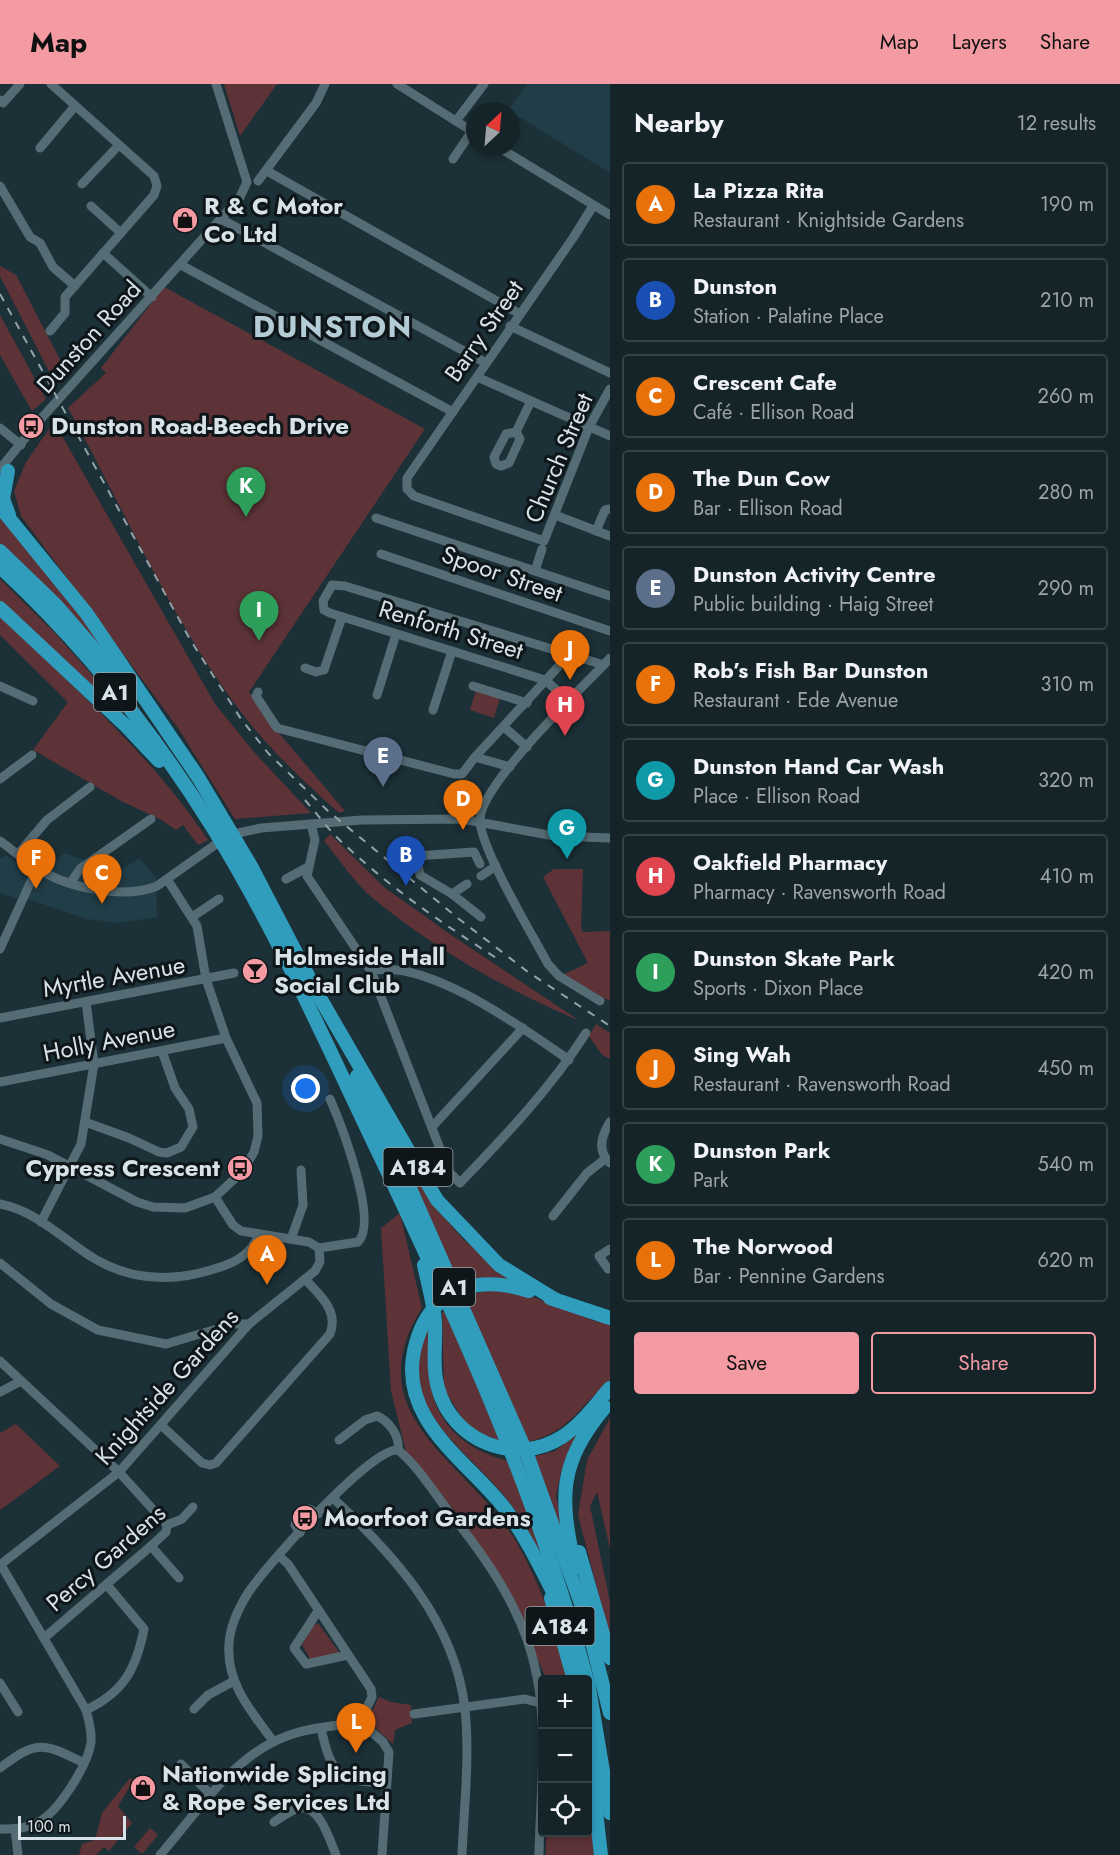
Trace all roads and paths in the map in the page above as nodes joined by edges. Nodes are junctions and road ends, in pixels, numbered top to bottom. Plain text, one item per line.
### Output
1 (20, 84) edge
2 (51, 84) edge
3 (216, 84) edge
4 (325, 84) edge
5 (397, 84) edge
6 (484, 84) edge
7 (0, 100) edge
8 (75, 106) junction
9 (456, 121) junction
10 (466, 127) edge
11 (466, 141) edge
12 (119, 145) junction
13 (40, 148) dead end
14 (512, 156) edge
15 (453, 159) dead end
16 (267, 171) junction
17 (258, 181) dead end
18 (82, 184) dead end
19 (0, 186) edge
20 (92, 206) dead end
21 (592, 206) junction
22 (610, 215) edge
23 (221, 219) junction
24 (120, 233) junction
25 (103, 253) junction
26 (181, 265) junction
27 (75, 286) junction
28 (152, 297) junction
29 (520, 314) junction
30 (510, 327) junction
31 (50, 331) dead end
32 (486, 363) junction
33 (610, 373) edge
34 (477, 377) junction
35 (610, 389) edge
36 (531, 401) junction
37 (453, 412) junction
38 (589, 427) junction
39 (0, 428) edge
40 (516, 432) dead end
41 (610, 436) edge
42 (20, 447) junction
43 (4, 470) edge
44 (0, 484) edge
45 (0, 507) edge
46 (610, 509) edge
47 (555, 515) junction
48 (376, 518) dead end
49 (11, 519) junction
50 (596, 531) junction
51 (610, 536) edge
52 (543, 545) junction
53 (0, 550) edge
54 (381, 554) dead end
55 (0, 567) edge
56 (535, 571) junction
57 (610, 596) edge
58 (0, 608) edge
59 (342, 617) junction
60 (610, 632) edge
61 (396, 634) junction
62 (452, 651) junction
63 (570, 654) junction
64 (607, 662) edge
65 (305, 668) dead end
66 (548, 682) junction
67 (0, 686) edge
68 (473, 686) dead end
69 (258, 692) dead end
70 (376, 695) dead end
71 (33, 701) dead end
72 (569, 701) junction
73 (528, 703) junction
74 (433, 710) dead end
75 (505, 729) junction
76 (527, 747) junction
77 (32, 755) dead end
78 (475, 757) junction
79 (510, 766) junction
80 (198, 777) junction
81 (0, 779) edge
82 (90, 787) dead end
83 (151, 819) dead end
84 (480, 820) junction
85 (311, 824) junction
86 (215, 831) junction
87 (610, 838) edge
88 (0, 841) edge
89 (10, 851) edge
90 (480, 864) dead end
91 (496, 866) junction
92 (308, 867) junction
93 (36, 868) junction
94 (481, 876) dead end
95 (167, 879) junction
96 (286, 879) dead end
97 (71, 882) junction
98 (467, 884) dead end
99 (452, 894) junction
100 (219, 899) dead end
101 (481, 917) dead end
102 (192, 918) junction
103 (0, 949) edge
104 (371, 970) junction
105 (234, 973) dead end
106 (206, 979) junction
107 (320, 998) junction
108 (600, 1001) dead end
109 (86, 1002) junction
110 (0, 1018) edge
111 (523, 1028) junction
112 (586, 1033) dead end
113 (226, 1038) junction
114 (162, 1051) junction
115 (569, 1060) junction
116 (94, 1064) junction
117 (0, 1082) edge
118 (330, 1099) dead end
119 (85, 1122) junction
120 (610, 1122) edge
121 (432, 1127) junction
122 (0, 1139) edge
123 (608, 1161) edge
124 (70, 1166) junction
125 (301, 1170) dead end
126 (215, 1197) junction
127 (0, 1204) edge
128 (553, 1216) dead end
129 (41, 1222) junction
130 (416, 1232) junction
131 (259, 1234) junction
132 (291, 1239) junction
133 (319, 1248) junction
134 (610, 1249) edge
135 (0, 1263) edge
136 (608, 1269) dead end
137 (305, 1279) junction
138 (556, 1300) junction
139 (610, 1318) edge
140 (249, 1324) junction
141 (218, 1329) junction
142 (228, 1346) junction
143 (0, 1361) edge
144 (21, 1381) junction
145 (610, 1388) edge
146 (0, 1392) edge
147 (610, 1401) edge
148 (161, 1425) junction
149 (339, 1440) dead end
150 (398, 1450) junction
151 (119, 1472) junction
152 (333, 1497) junction
153 (193, 1507) dead end
154 (564, 1508) junction
155 (318, 1514) junction
156 (167, 1525) junction
157 (300, 1533) junction
158 (151, 1546) junction
159 (279, 1556) junction
160 (0, 1565) edge
161 (543, 1573) junction
162 (179, 1578) dead end
163 (107, 1585) junction
164 (318, 1611) junction
165 (585, 1615) junction
166 (44, 1638) junction
167 (576, 1638) junction
168 (348, 1655) junction
169 (610, 1658) edge
170 (573, 1675) edge
171 (585, 1675) edge
172 (538, 1679) edge
173 (234, 1681) junction
174 (0, 1683) edge
175 (538, 1702) edge
176 (465, 1707) junction
177 (194, 1709) dead end
178 (86, 1710) junction
179 (592, 1710) edge
180 (18, 1712) dead end
181 (610, 1713) edge
182 (414, 1714) dead end
183 (360, 1722) junction
184 (321, 1728) junction
185 (540, 1729) edge
186 (273, 1742) junction
187 (84, 1763) junction
188 (181, 1764) dead end
189 (0, 1768) edge
190 (592, 1777) edge
191 (386, 1783) junction
192 (210, 1794) junction
193 (610, 1813) edge
194 (274, 1822) dead end
195 (0, 1829) edge
196 (15, 1829) junction
197 (18, 1855) edge
198 (160, 1855) edge
199 (336, 1855) edge
200 (382, 1855) edge
201 (462, 1855) edge
202 (539, 1855) edge
203 (601, 1855) edge

1 - 7 street
2 - 8 street
3 - 23 street, Dunston Road
4 - 16 street
5 - 9 street
6 - 9 street
8 - 12 street
8 - 13 street
9 - 10 street
11 - 15 street
12 - 18 street
12 - 24 street
14 - 21 street
16 - 17 street
16 - 29 street
19 - 27 street
20 - 24 street
21 - 22 street
21 - 29 street, Barry Street
23 - 26 street, Dunston Road
23 - 32 street
24 - 25 street
25 - 27 street
25 - 28 street
26 - 28 street, Dunston Road
26 - 37 street
27 - 31 street
28 - 42 street, Dunston Road
29 - 30 street, Barry Street
30 - 32 street, Barry Street
30 - 33 street
32 - 34 street, Barry Street
34 - 36 street
34 - 37 street, Barry Street
35 - 38 street, Church Street
36 - 38 street
36 - 40 street
37 - 52 street, Barry Street
38 - 41 street
38 - 47 street, Church Street
39 - 42 street
42 - 43 street, Dunston Road
43 - 44 street, Dunston Road
43 - 49 highway
45 - 49 highway
46 - 50 street
47 - 50 street
47 - 52 street, Church Street
48 - 56 street
49 - 80 highway
50 - 51 street
52 - 56 street, Church Street
53 - 80 highway, A1
54 - 60 street, Spoor Street
55 - 86 highway, A1
56 - 57 street
58 - 86 highway
59 - 61 street, Renforth Street
59 - 63 street, Renforth Street
59 - 65 street
61 - 62 street, Renforth Street
61 - 70 street
62 - 66 street, Renforth Street
62 - 74 street
63 - 64 street
63 - 66 street
64 - 72 street
66 - 72 street, Renforth Street
66 - 73 street
67 - 71 street
68 - 73 street
69 - 78 street
72 - 76 street
73 - 75 street
75 - 76 street
75 - 78 street
76 - 79 street
77 - 81 street
78 - 79 street
79 - 84 street
80 - 107 highway, A1
82 - 89 street
83 - 97 street
84 - 85 street
84 - 87 street
84 - 91 street
85 - 92 street
85 - 95 street
86 - 130 highway, A1
88 - 89 street
89 - 93 street
90 - 99 street
91 - 94 street
91 - 108 street
92 - 96 street
92 - 104 street
93 - 97 street
93 - 103 street
95 - 97 street
95 - 102 street
98 - 99 street
99 - 101 street
100 - 102 street
102 - 106 street
104 - 111 street
104 - 121 street
105 - 106 street, Myrtle Avenue
106 - 109 street, Myrtle Avenue
106 - 113 street
107 - 138 highway, A184
107 - 165 highway, A1
109 - 110 street, Myrtle Avenue
109 - 116 street
111 - 115 street
111 - 121 street
112 - 115 street
113 - 114 street, Holly Avenue
113 - 126 street
114 - 116 street, Holly Avenue
114 - 119 street
115 - 121 street
116 - 117 street, Holly Avenue
116 - 119 street
118 - 133 street
119 - 124 street
120 - 123 street
122 - 124 street
123 - 128 street
124 - 126 street
124 - 129 street
125 - 132 street
126 - 131 street
127 - 129 street
129 - 131 street
130 - 145 highway, A1
130 - 167 highway, A1
131 - 132 street
132 - 133 street
133 - 137 street, Knightside Gardens
134 - 136 street
135 - 141 street
137 - 140 street, Knightside Gardens
137 - 148 street
138 - 139 highway, A184
138 - 161 highway, A184
140 - 141 street
140 - 142 street, Knightside Gardens
141 - 142 street
142 - 148 street, Knightside Gardens
143 - 144 street
144 - 146 street
144 - 151 street
147 - 154 highway, A1
148 - 151 street, Knightside Gardens
149 - 150 street
150 - 152 street
150 - 172 street
151 - 156 street
151 - 160 street, Knightside Gardens
152 - 155 street
152 - 176 street
153 - 156 street, Percy Gardens
154 - 165 highway, A1
154 - 169 highway, A184
155 - 157 street
155 - 157 street
156 - 158 street, Percy Gardens
157 - 159 street
158 - 162 street
158 - 163 street, Percy Gardens
159 - 164 street
159 - 173 street
160 - 166 street
161 - 167 highway, A184
161 - 170 highway, A184
163 - 166 street, Percy Gardens
163 - 178 street
164 - 168 street
164 - 168 street
165 - 181 highway, A1
166 - 178 street
167 - 171 highway, A1
168 - 183 street
173 - 177 street
173 - 186 street
174 - 180 street
175 - 176 street
176 - 182 street
176 - 201 street
178 - 187 street
179 - 193 highway, A1
183 - 184 street
183 - 191 street
184 - 186 street
184 - 191 street
185 - 202 street
186 - 192 street
187 - 189 street
187 - 196 street
188 - 192 street
190 - 203 highway
191 - 200 street
192 - 198 street
194 - 199 street
195 - 196 street
196 - 197 street

